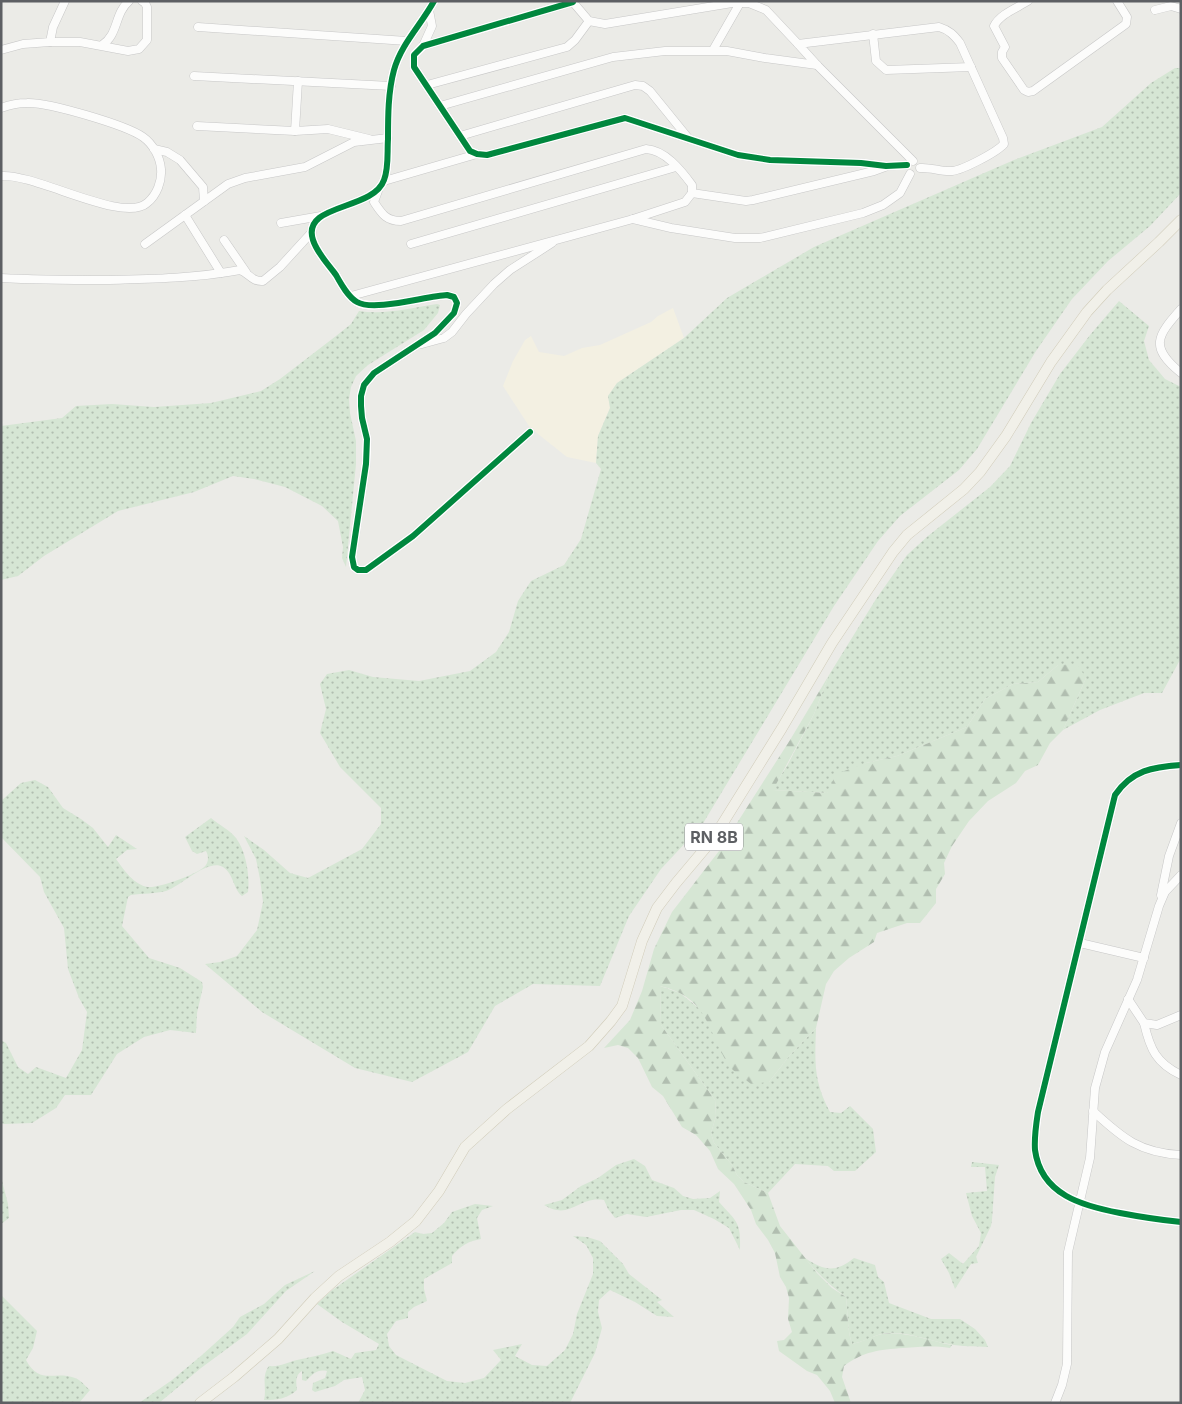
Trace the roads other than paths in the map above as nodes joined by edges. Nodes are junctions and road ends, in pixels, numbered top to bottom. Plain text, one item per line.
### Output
1 (64, 1) edge
2 (129, 1) edge
3 (142, 1) edge
4 (434, 1) edge
5 (1028, 1) edge
6 (1117, 1) edge
7 (572, 2) edge
8 (740, 3) junction
9 (1181, 9) edge
10 (429, 10) junction
11 (1155, 10) dead end
12 (589, 21) junction
13 (198, 27) dead end
14 (873, 34) junction
15 (50, 42) junction
16 (408, 42) junction
17 (798, 44) junction
18 (102, 45) junction
19 (423, 46) junction
20 (1, 50) edge
21 (713, 50) junction
22 (817, 65) junction
23 (971, 67) junction
24 (194, 76) dead end
25 (298, 81) junction
26 (427, 85) junction
27 (391, 86) junction
28 (440, 106) junction
29 (1, 108) edge
30 (197, 126) dead end
31 (295, 131) junction
32 (460, 136) junction
33 (388, 138) junction
34 (371, 139) junction
35 (689, 139) junction
36 (154, 149) junction
37 (477, 154) junction
38 (910, 163) junction
39 (886, 166) junction
40 (676, 167) junction
41 (920, 168) junction
42 (910, 174) junction
43 (1, 176) edge
44 (384, 181) junction
45 (378, 191) junction
46 (692, 193) junction
47 (204, 201) junction
48 (185, 215) junction
49 (321, 216) junction
50 (632, 219) junction
51 (1181, 220) edge
52 (281, 223) dead end
53 (312, 232) junction
54 (556, 239) junction
55 (224, 240) dead end
56 (145, 244) dead end
57 (411, 244) dead end
58 (246, 272) junction
59 (221, 273) junction
60 (1, 278) edge
61 (351, 296) junction
62 (1181, 309) edge
63 (420, 344) junction
64 (1181, 373) edge
65 (530, 432) dead end
66 (1181, 765) edge
67 (1181, 823) edge
68 (1181, 875) edge
69 (1159, 906) junction
70 (1080, 943) junction
71 (1144, 958) junction
72 (1128, 999) junction
73 (1181, 1015) edge
74 (1144, 1023) junction
75 (1181, 1075) edge
76 (1093, 1111) junction
77 (1181, 1155) edge
78 (1080, 1203) junction
79 (1181, 1222) edge
80 (200, 1403) edge
81 (1055, 1403) edge

1 - 15 street
2 - 18 street
3 - 18 street
4 - 10 street
5 - 6 street
7 - 12 street
7 - 19 street
8 - 12 street
8 - 17 street
8 - 21 street
9 - 11 street
10 - 16 street
10 - 19 street
12 - 26 street
13 - 16 street
14 - 17 street
14 - 23 street
14 - 23 street
15 - 18 street
15 - 20 street
16 - 27 street
17 - 22 street
19 - 26 street
21 - 22 street
21 - 28 street
22 - 38 street
23 - 41 street
24 - 25 street
25 - 27 street
25 - 31 street
26 - 28 street
27 - 33 street
28 - 32 street
29 - 36 street
30 - 31 street
31 - 34 street
32 - 35 street
32 - 37 street
33 - 34 street
33 - 44 street
34 - 47 street
35 - 37 street
35 - 39 street
36 - 43 street
36 - 47 street
37 - 44 street
38 - 39 street
38 - 41 street
38 - 42 street
39 - 46 street
40 - 45 street
40 - 46 street
40 - 57 street
41 - 42 street
42 - 50 street
44 - 45 street
45 - 49 street
46 - 50 street
47 - 48 street
48 - 56 street
48 - 59 street
49 - 52 street
49 - 53 street
50 - 54 street
51 - 80 main road, RN 8B
53 - 58 street
53 - 61 street
54 - 61 street
54 - 63 street
55 - 58 street
58 - 59 street
59 - 60 street
61 - 63 street
62 - 64 street
63 - 65 street
66 - 70 street
67 - 69 street
68 - 69 street
69 - 71 street
70 - 71 street
70 - 78 street
71 - 72 street
72 - 74 street
72 - 76 street
73 - 74 street
74 - 75 street
76 - 77 street
76 - 78 street
78 - 79 street
78 - 81 street

